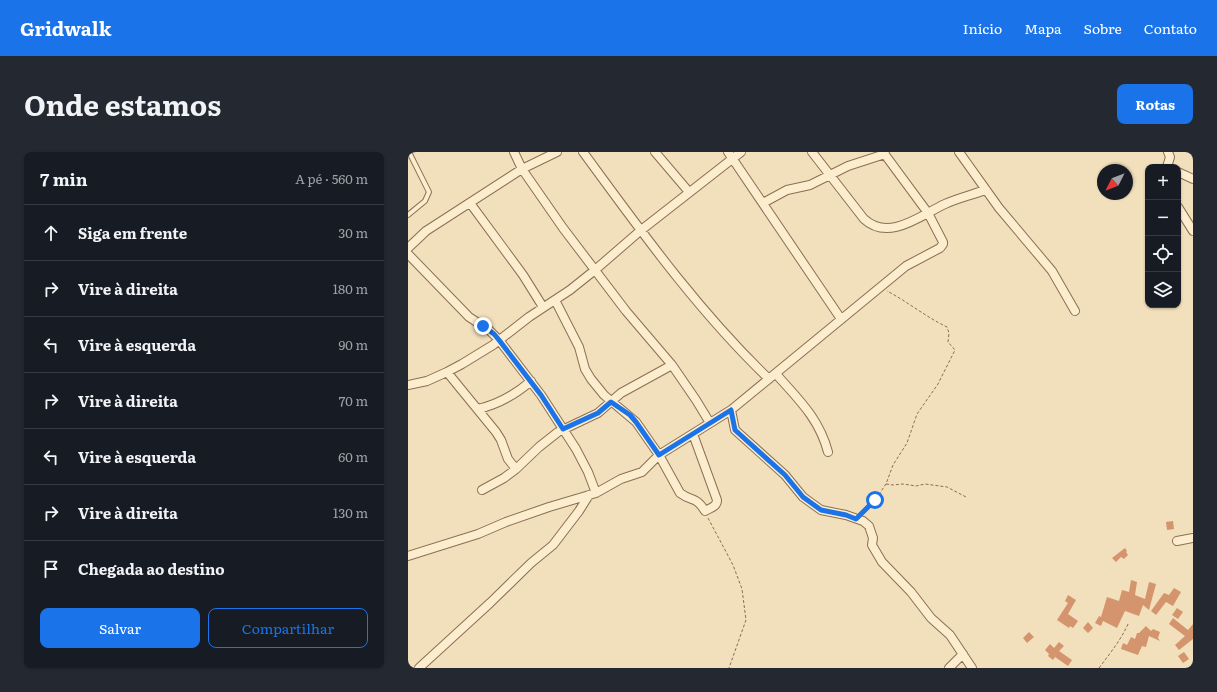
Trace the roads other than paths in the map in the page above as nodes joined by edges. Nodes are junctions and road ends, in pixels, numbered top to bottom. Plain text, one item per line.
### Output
1 (409, 152) edge
2 (514, 152) edge
3 (557, 152) edge
4 (583, 152) edge
5 (655, 152) edge
6 (741, 152) edge
7 (812, 152) edge
8 (959, 152) edge
9 (1168, 152) edge
10 (884, 153) edge
11 (730, 155) edge
12 (1168, 164) edge
13 (522, 169) junction
14 (1181, 173) edge
15 (830, 175) junction
16 (1193, 179) edge
17 (986, 190) junction
18 (689, 192) junction
19 (470, 203) junction
20 (763, 203) junction
21 (1181, 212) edge
22 (928, 213) junction
23 (408, 215) edge
24 (640, 231) junction
25 (1193, 231) edge
26 (408, 248) edge
27 (408, 254) edge
28 (595, 270) junction
29 (555, 300) junction
30 (543, 307) junction
31 (1075, 311) dead end
32 (841, 319) junction
33 (499, 340) junction
34 (672, 365) junction
35 (447, 372) junction
36 (773, 376) junction
37 (531, 381) junction
38 (408, 385) edge
39 (611, 402) junction
40 (478, 409) junction
41 (731, 410) junction
42 (710, 423) junction
43 (563, 429) junction
44 (693, 434) junction
45 (828, 452) dead end
46 (659, 455) junction
47 (516, 469) junction
48 (482, 490) dead end
49 (592, 494) junction
50 (1193, 538) edge
51 (1177, 541) dead end
52 (408, 556) edge
53 (963, 654) junction
54 (419, 668) edge
55 (949, 668) edge
56 (972, 668) edge

1 - 23 lane
2 - 13 street
3 - 13 street
4 - 24 street
5 - 18 street
6 - 11 street
7 - 15 street
8 - 17 street
9 - 12 street
10 - 15 street
10 - 22 street
11 - 18 street
11 - 20 street
13 - 19 street
13 - 28 street
14 - 16 street
15 - 20 street
15 - 22 street
17 - 22 street
17 - 31 street
18 - 24 street
19 - 26 street
19 - 30 street
20 - 32 street
21 - 25 street
22 - 32 street
24 - 28 street
24 - 36 street
27 - 33 street
28 - 29 street
28 - 34 street
29 - 30 street
29 - 39 street
30 - 33 street
32 - 36 street
33 - 35 street
33 - 37 street
34 - 39 street
34 - 42 street
35 - 38 street
35 - 40 street
36 - 41 street
36 - 45 street
37 - 40 street
37 - 43 street
39 - 43 street
39 - 46 street
40 - 47 street
41 - 42 street
41 - 53 street
42 - 44 street
43 - 47 street
43 - 49 street
44 - 46 street
44 - 46 street
46 - 49 street
47 - 48 street
49 - 52 street
49 - 54 street
50 - 51 street
53 - 55 street
53 - 56 street

